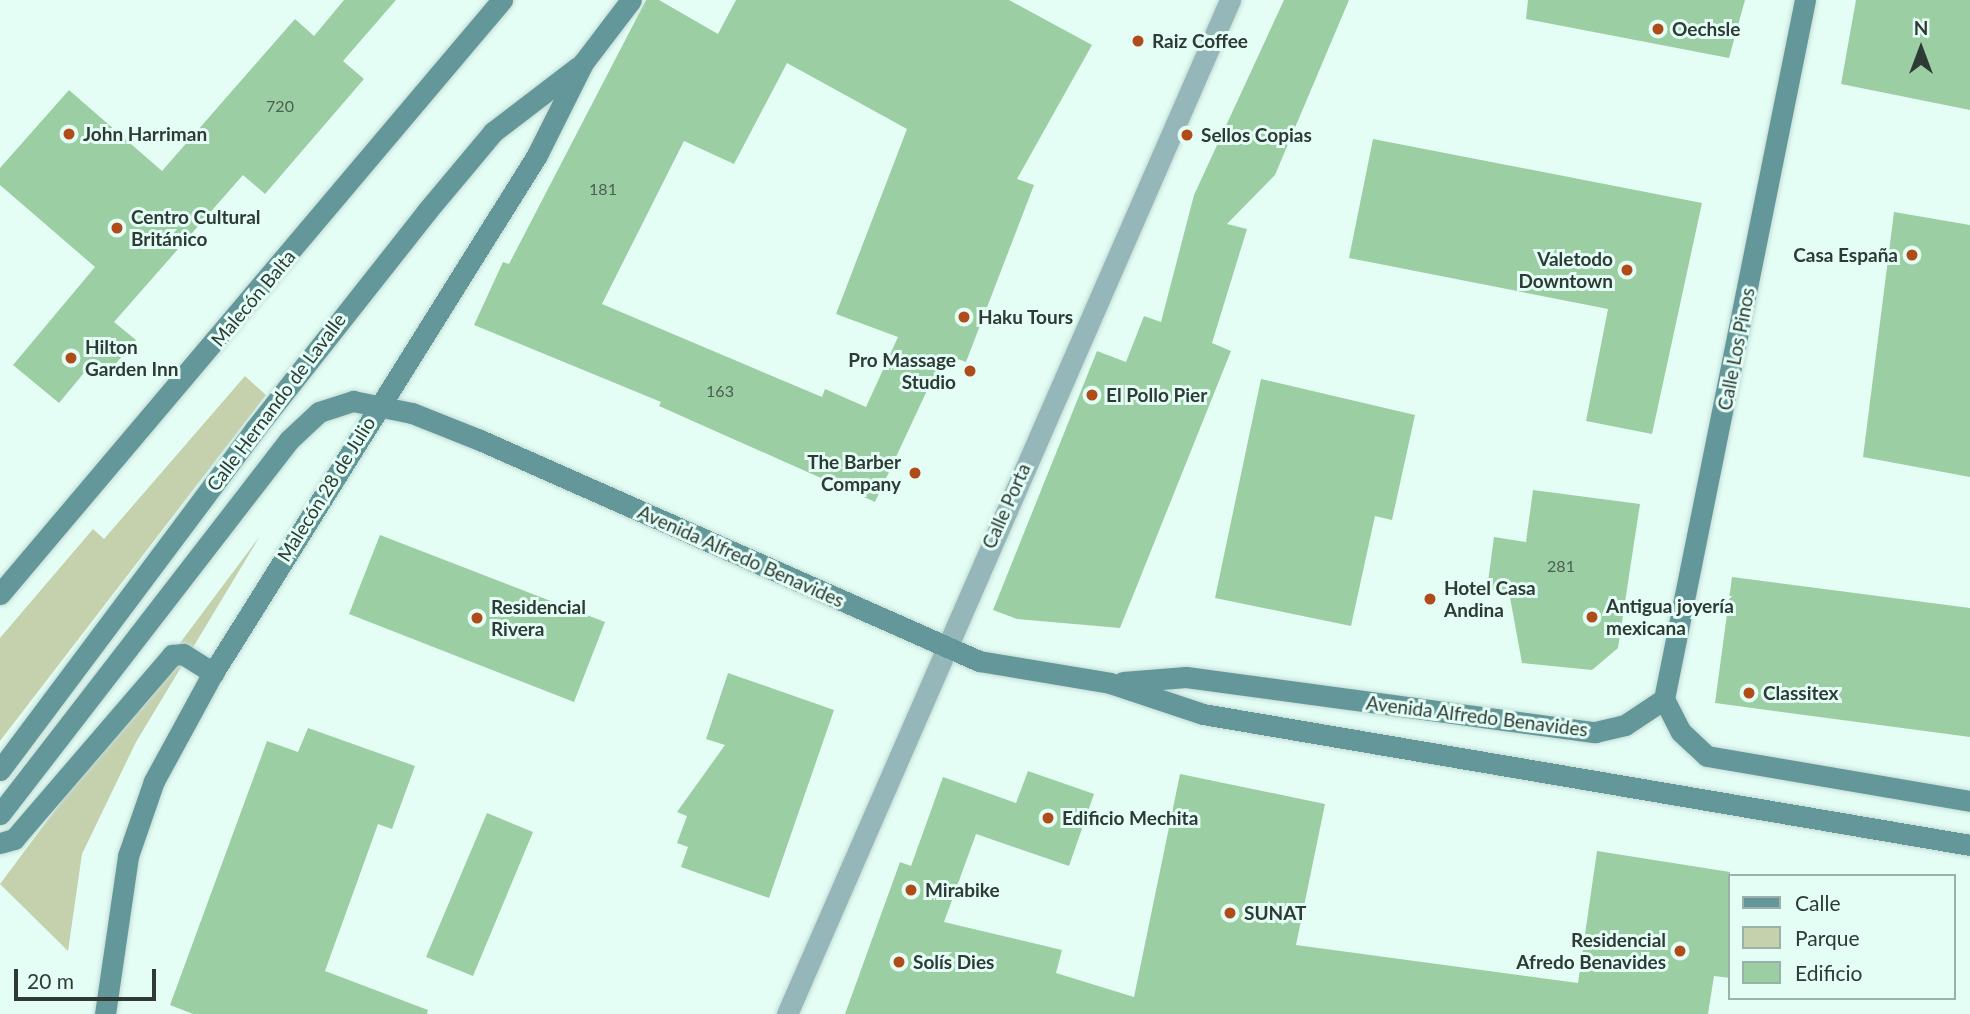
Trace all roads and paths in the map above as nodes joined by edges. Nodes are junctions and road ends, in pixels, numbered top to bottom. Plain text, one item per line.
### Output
1 (502, 0) edge
2 (631, 0) edge
3 (1230, 0) edge
4 (1805, 0) edge
5 (583, 63) junction
6 (378, 404) junction
7 (0, 594) edge
8 (945, 646) junction
9 (213, 673) junction
10 (1110, 683) junction
11 (1664, 699) junction
12 (0, 770) edge
13 (1970, 801) edge
14 (0, 814) edge
15 (0, 843) edge
16 (1970, 845) edge
17 (105, 1014) edge
18 (787, 1014) edge

1 - 7 main road, Malecón Balta
2 - 5 main road, Malecón 28 de Julio
3 - 8 street, Calle Porta
4 - 11 main road, Calle Los Pinos
5 - 6 main road, Malecón 28 de Julio
5 - 12 main road, Calle Hernando de Lavalle
6 - 8 main road, Avenida Alfredo Benavides
6 - 9 main road, Malecón 28 de Julio
6 - 14 main road, Calle Hernando de Lavalle
8 - 10 main road, Avenida Alfredo Benavides
8 - 18 street, Calle Porta
9 - 15 main road
9 - 17 main road, Malecón 28 de Julio
10 - 11 main road, Avenida Alfredo Benavides
10 - 16 main road, Avenida Alfredo Benavides
11 - 13 main road

